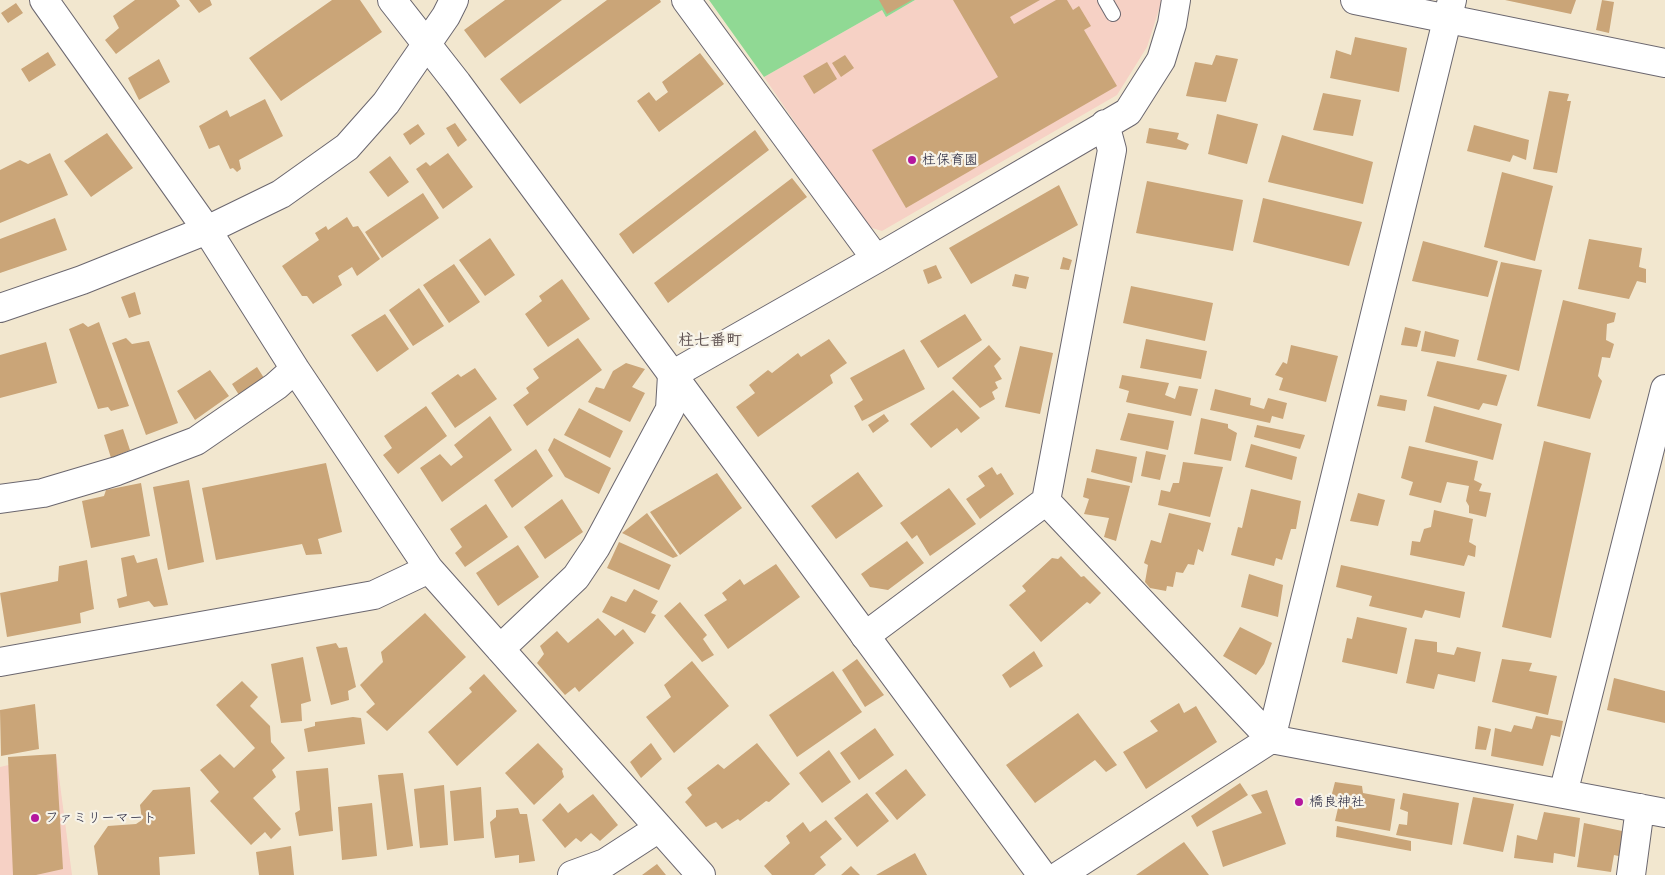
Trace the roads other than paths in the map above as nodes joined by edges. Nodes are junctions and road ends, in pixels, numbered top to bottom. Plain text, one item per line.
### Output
1 (44, 0) edge
2 (454, 0) edge
3 (686, 0) edge
4 (1105, 0) edge
5 (1176, 0) edge
6 (1355, 0) edge
7 (401, 4) edge
8 (1450, 9) edge
9 (1113, 14) dead end
10 (426, 45) junction
11 (1665, 63) edge
12 (1106, 124) junction
13 (207, 230) junction
14 (876, 259) junction
15 (0, 308) edge
16 (295, 369) junction
17 (672, 375) junction
18 (1665, 389) edge
19 (0, 499) edge
20 (1046, 501) junction
21 (429, 569) junction
22 (865, 636) junction
23 (500, 649) junction
24 (0, 662) edge
25 (1271, 739) junction
26 (1563, 794) junction
27 (1653, 811) edge
28 (659, 828) junction
29 (572, 875) edge
30 (701, 875) edge
31 (1042, 875) edge
32 (1060, 875) edge
33 (1631, 875) edge

1 - 13 street
2 - 10 street
3 - 14 street
4 - 9 lane
5 - 12 street
6 - 8 street
7 - 10 street
8 - 11 street
8 - 25 street
10 - 13 street
10 - 17 street
12 - 14 street
12 - 20 street
13 - 15 street
13 - 16 street
14 - 17 street
16 - 19 street
16 - 21 street
17 - 22 street
17 - 23 street
18 - 26 street
20 - 22 street
20 - 25 street
21 - 23 street
21 - 24 street
22 - 31 street
23 - 28 street
25 - 26 street
25 - 32 street
26 - 27 street
27 - 33 street
28 - 29 street
28 - 30 street

